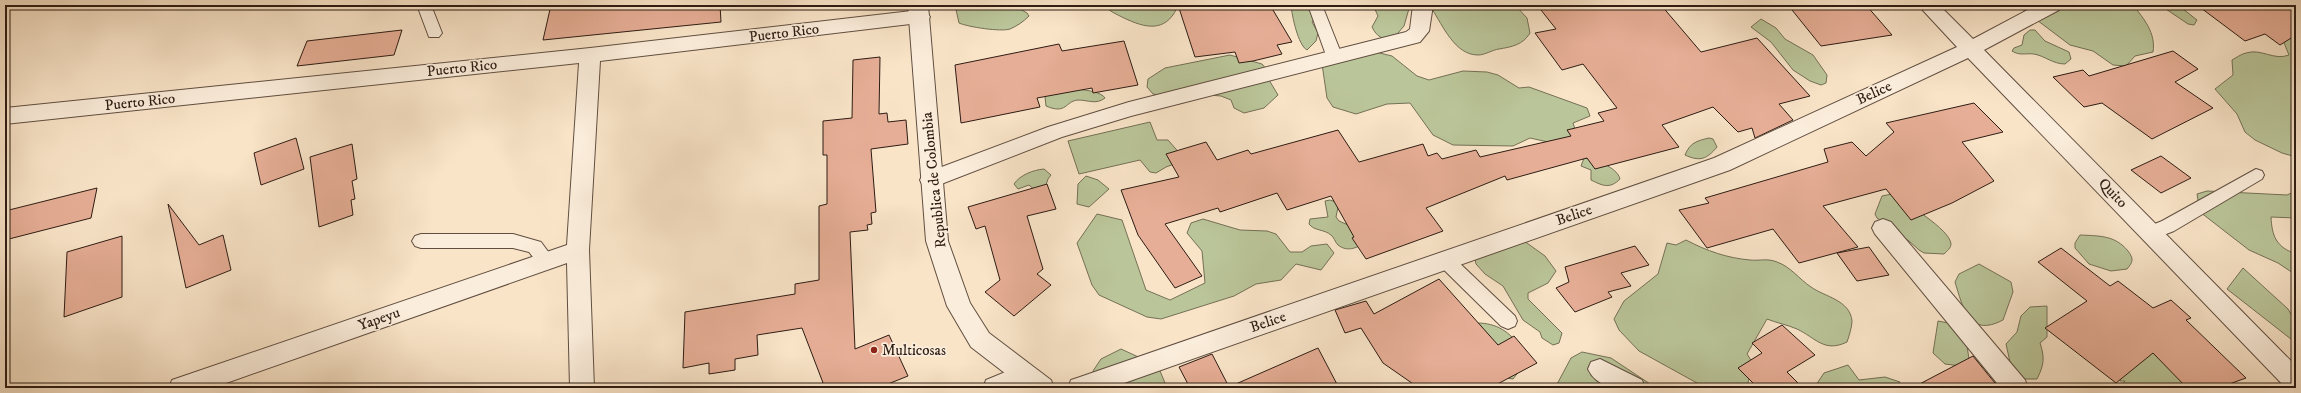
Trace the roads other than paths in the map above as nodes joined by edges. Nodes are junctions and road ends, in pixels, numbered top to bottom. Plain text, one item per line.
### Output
1 (424, 5) edge
2 (1315, 5) edge
3 (1423, 5) edge
4 (1928, 5) edge
5 (2052, 5) edge
6 (919, 11) edge
7 (434, 33) dead end
8 (1971, 48) junction
9 (590, 55) junction
10 (1335, 58) junction
11 (5, 116) edge
12 (2256, 175) dead end
13 (931, 180) junction
14 (1883, 228) dead end
15 (2151, 233) junction
16 (421, 241) dead end
17 (578, 250) junction
18 (1445, 260) junction
19 (546, 261) junction
20 (1508, 321) dead end
21 (1600, 369) dead end
22 (1033, 382) edge
23 (2296, 382) edge
24 (181, 388) edge
25 (582, 388) edge
26 (995, 388) edge
27 (1080, 388) edge
28 (1633, 388) edge
29 (2016, 388) edge

1 - 7 lane
2 - 10 lane
3 - 10 street
4 - 8 street, Quito
5 - 8 street, Belice
6 - 9 street, Puerto Rico
6 - 13 street, Republica de Colombia
8 - 15 street, Quito
8 - 18 street, Belice
9 - 11 street, Puerto Rico
9 - 17 street
10 - 13 street
12 - 15 lane
13 - 22 street, Republica de Colombia
14 - 29 street
15 - 23 street, Quito
16 - 19 lane
17 - 19 street, Yapeyu
17 - 25 street
18 - 20 lane
18 - 27 street, Belice
19 - 24 street, Yapeyu
21 - 28 street
22 - 26 street

